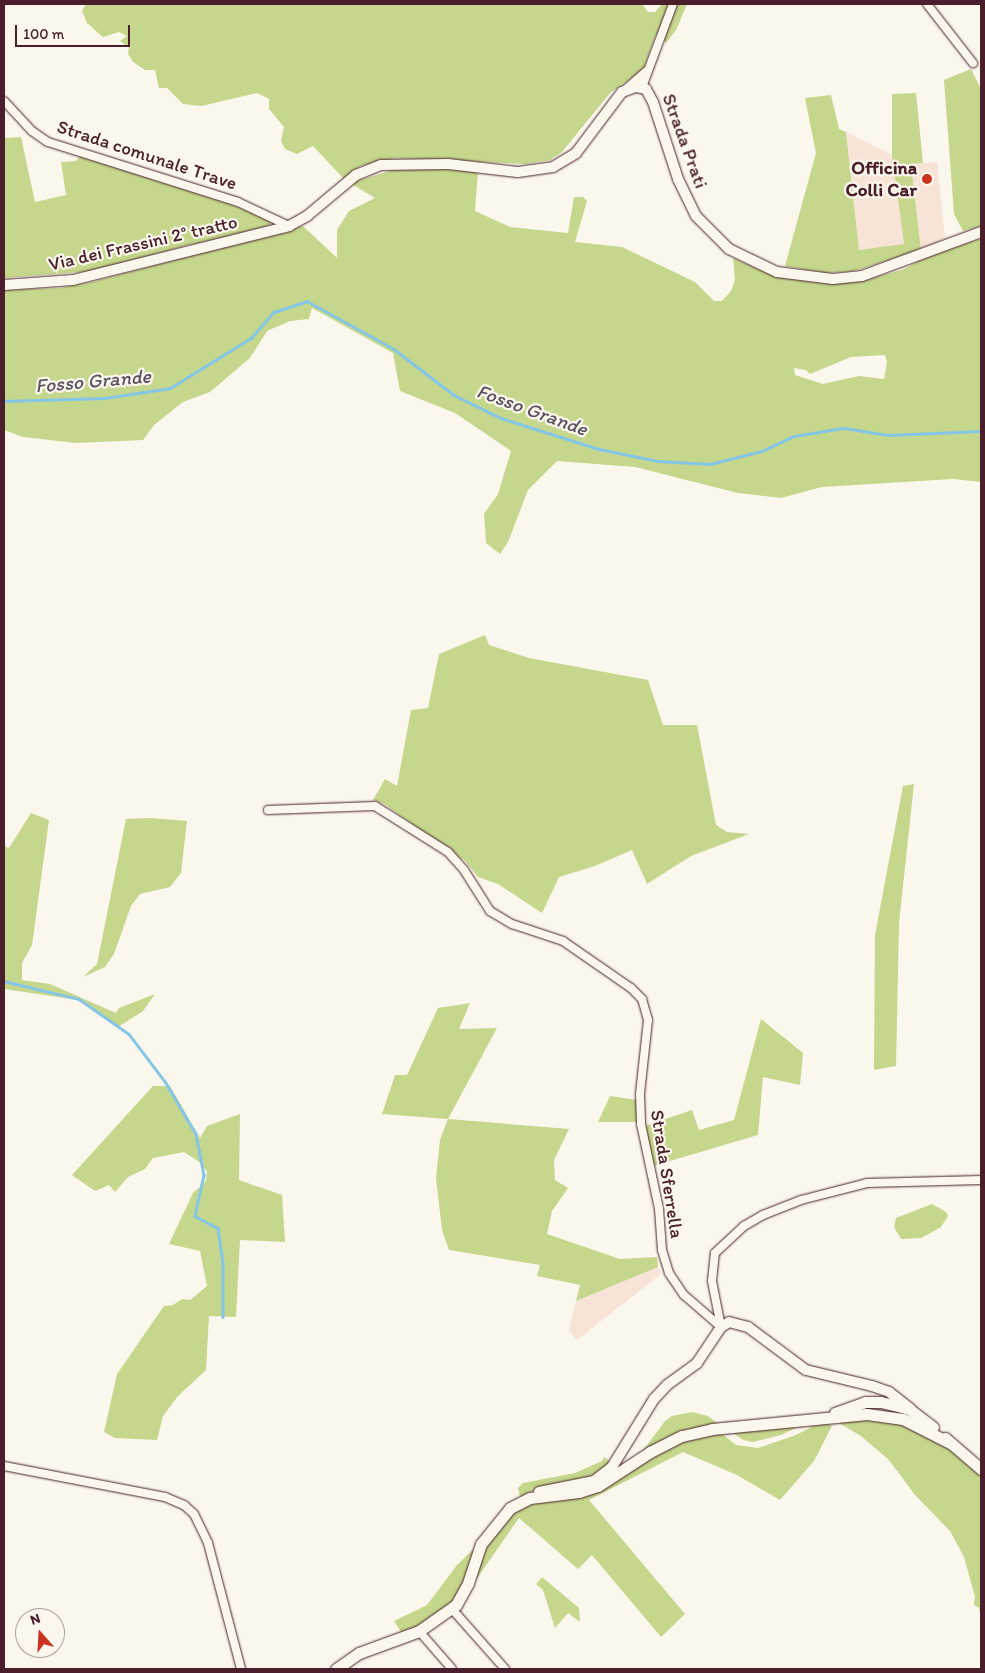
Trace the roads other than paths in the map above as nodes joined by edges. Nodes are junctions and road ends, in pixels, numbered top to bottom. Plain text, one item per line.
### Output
1 (673, 4) edge
2 (927, 4) edge
3 (973, 63) dead end
4 (648, 69) junction
5 (642, 87) junction
6 (626, 90) junction
7 (4, 102) edge
8 (654, 102) junction
9 (289, 226) junction
10 (981, 232) edge
11 (4, 285) edge
12 (268, 810) dead end
13 (981, 1180) edge
14 (721, 1327) junction
15 (868, 1386) junction
16 (884, 1390) junction
17 (886, 1403) junction
18 (850, 1406) junction
19 (914, 1412) junction
20 (864, 1414) junction
21 (827, 1417) junction
22 (903, 1419) junction
23 (950, 1443) junction
24 (4, 1466) edge
25 (981, 1469) edge
26 (530, 1498) junction
27 (452, 1610) junction
28 (419, 1631) junction
29 (241, 1669) edge
30 (336, 1669) edge
31 (452, 1669) edge
32 (505, 1669) edge

1 - 4 street
2 - 3 street
4 - 5 street
4 - 6 street
4 - 8 street
5 - 6 street, Strada Prati
5 - 8 street, Strada Prati
6 - 9 street
7 - 9 street, Strada comunale Trave
8 - 10 street, Strada Prati
9 - 11 street, Via dei Frassini 2° tratto
12 - 14 street, Strada Sferrella
13 - 14 street
14 - 15 street
14 - 26 street
15 - 16 street
15 - 17 street
15 - 18 street
16 - 17 street
16 - 19 street
17 - 18 main road
17 - 19 main road
17 - 20 main road
17 - 22 main road
18 - 21 main road
19 - 23 main road
20 - 21 main road
20 - 22 main road
21 - 26 main road
22 - 23 main road
23 - 25 main road
24 - 29 street
26 - 27 main road
27 - 28 main road
27 - 32 street
28 - 30 main road
28 - 31 street

